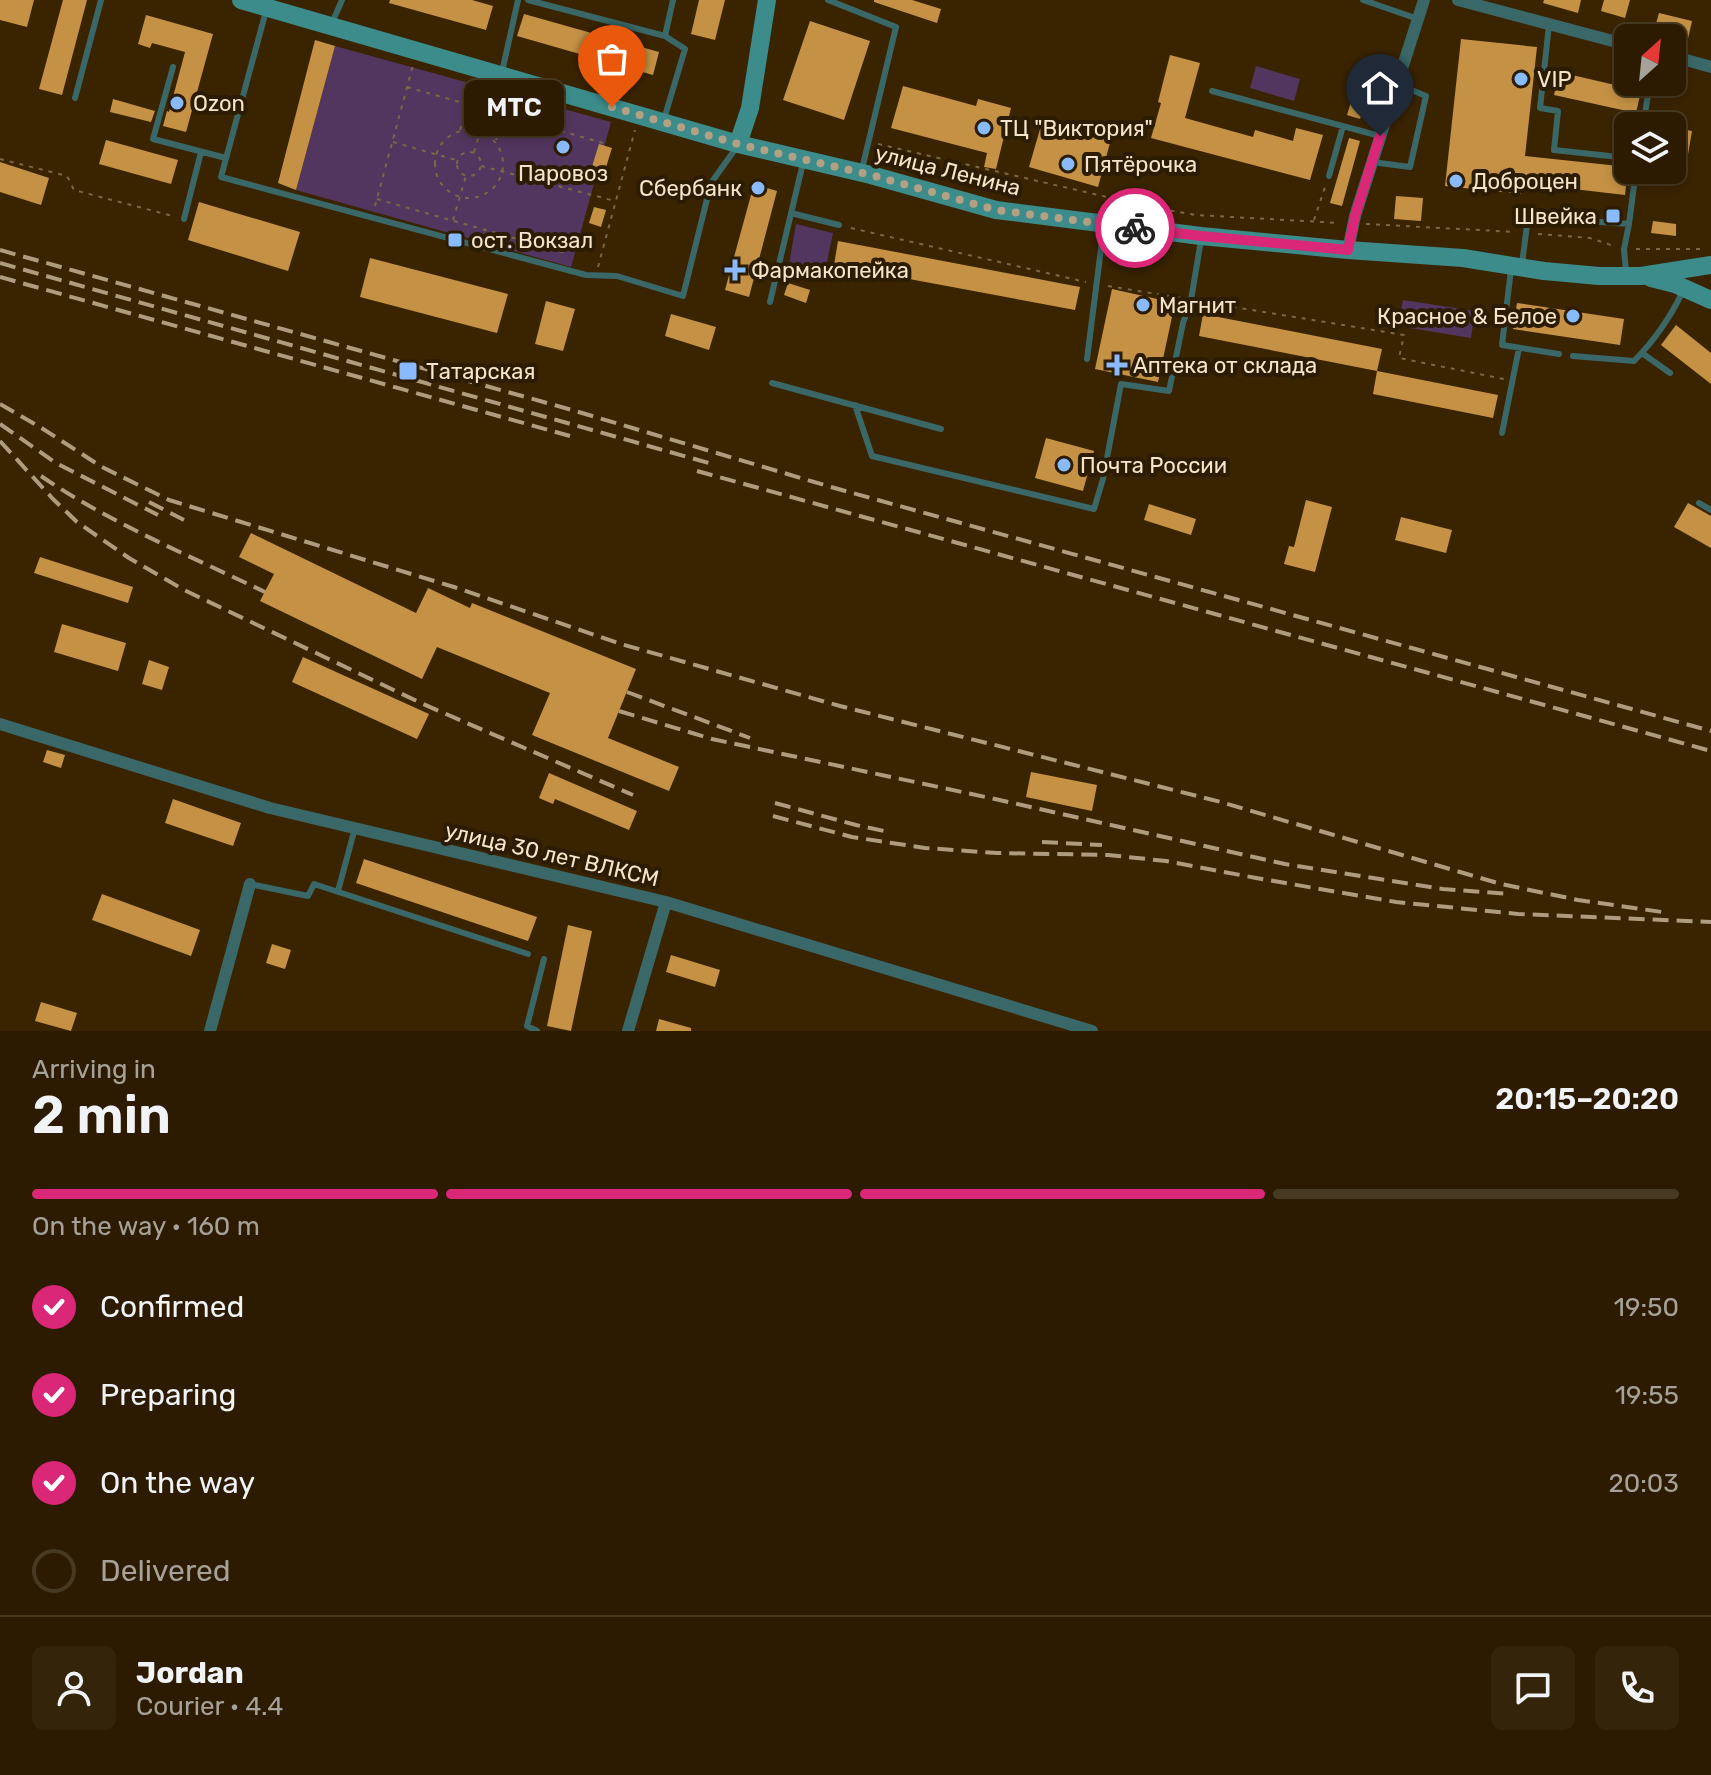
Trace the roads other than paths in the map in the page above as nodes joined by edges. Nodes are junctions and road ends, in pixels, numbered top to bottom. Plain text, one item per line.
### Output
1 (101, 0) edge
2 (241, 0) edge
3 (342, 0) edge
4 (518, 0) edge
5 (528, 0) edge
6 (673, 0) edge
7 (767, 0) edge
8 (828, 0) edge
9 (1363, 0) edge
10 (1424, 0) edge
11 (1458, 0) edge
12 (267, 8) junction
13 (1418, 19) junction
14 (1549, 24) junction
15 (330, 26) junction
16 (665, 36) junction
17 (1614, 41) edge
18 (1686, 60) edge
19 (173, 67) dead end
20 (1711, 67) edge
21 (501, 75) junction
22 (1397, 84) junction
23 (1212, 91) dead end
24 (75, 98) dead end
25 (663, 123) junction
26 (1343, 126) junction
27 (1380, 136) junction
28 (738, 144) junction
29 (201, 152) junction
30 (1614, 156) edge
31 (226, 158) junction
32 (804, 159) junction
33 (1372, 162) junction
34 (861, 173) junction
35 (1329, 176) road end
36 (1634, 184) edge
37 (791, 213) junction
38 (184, 219) road end
39 (1629, 224) junction
40 (839, 225) dead end
41 (1109, 225) junction
42 (1201, 236) junction
43 (1348, 250) junction
44 (1711, 265) edge
45 (1517, 267) junction
46 (1634, 276) junction
47 (1684, 287) junction
48 (1711, 300) edge
49 (770, 302) dead end
50 (1519, 348) junction
51 (1642, 353) junction
52 (1559, 354) dead end
53 (1573, 356) dead end
54 (1087, 359) dead end
55 (1670, 373) dead end
56 (772, 383) dead end
57 (855, 405) junction
58 (941, 429) dead end
59 (1502, 433) dead end
60 (1699, 503) dead end
61 (1711, 510) edge
62 (0, 724) edge
63 (355, 828) junction
64 (250, 884) joint
65 (338, 891) junction
66 (666, 902) junction
67 (528, 954) dead end
68 (544, 959) dead end
69 (210, 1031) edge
70 (537, 1031) edge
71 (628, 1031) edge
72 (1092, 1031) edge

1 - 24 lane
2 - 12 main road, улица Ленина
3 - 15 lane
4 - 21 lane
5 - 16 lane
6 - 16 lane
7 - 28 main road
8 - 34 lane
9 - 13 lane
10 - 13 street
11 - 14 street
12 - 15 main road, улица Ленина
12 - 31 lane
13 - 22 street
14 - 17 street
14 - 30 lane
15 - 21 main road, улица Ленина
16 - 25 lane
18 - 20 street
19 - 29 lane
21 - 25 main road, улица Ленина
22 - 27 street
22 - 33 lane
23 - 26 lane
25 - 28 main road, улица Ленина
26 - 27 lane
26 - 35 lane
27 - 33 street
28 - 31 lane
28 - 32 main road, улица Ленина
29 - 31 lane
29 - 38 lane
32 - 34 main road, улица Ленина
32 - 37 lane
33 - 43 street
34 - 41 main road, улица Ленина
36 - 39 lane
37 - 40 lane
37 - 49 lane
39 - 45 lane
39 - 46 lane
41 - 42 main road, улица Ленина
41 - 54 lane
42 - 43 main road, улица Ленина
42 - 57 lane
43 - 45 main road, улица Ленина
44 - 46 main road, улица Ленина
45 - 46 main road, улица Ленина
45 - 50 lane
46 - 47 main road
47 - 48 main road
47 - 51 lane
50 - 52 lane
50 - 59 lane
51 - 53 lane
51 - 55 lane
56 - 57 lane
57 - 58 lane
60 - 61 lane
62 - 63 street, улица 30 лет ВЛКСМ
63 - 65 lane
63 - 66 street, улица 30 лет ВЛКСМ
64 - 65 lane
64 - 69 street
65 - 67 lane
66 - 71 street
66 - 72 street, улица 30 лет ВЛКСМ
68 - 70 lane

